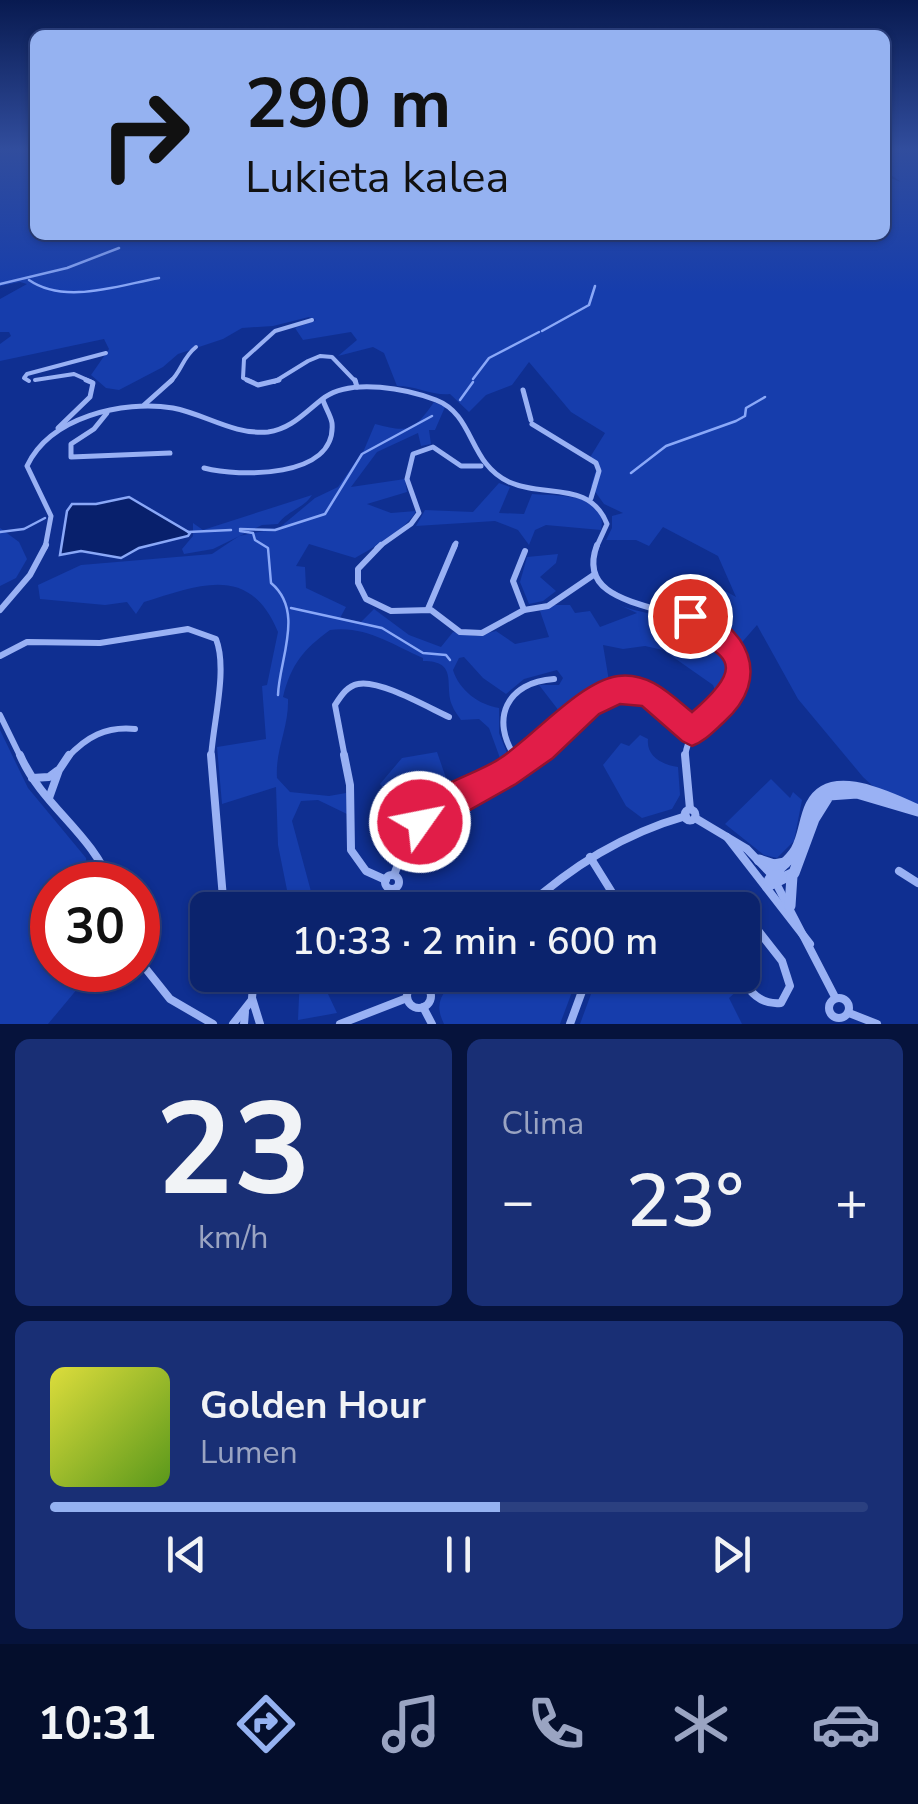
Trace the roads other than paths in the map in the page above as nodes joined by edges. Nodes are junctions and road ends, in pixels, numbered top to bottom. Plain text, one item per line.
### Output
1 (312, 320) dead end
2 (196, 347) dead end
3 (106, 353) dead end
4 (356, 380) junction
5 (357, 387) junction
6 (372, 389) junction
7 (523, 390) dead end
8 (153, 402) junction
9 (320, 403) junction
10 (100, 419) junction
11 (67, 422) junction
12 (170, 453) dead end
13 (481, 466) junction
14 (204, 468) dead end
15 (592, 484) junction
16 (577, 493) junction
17 (591, 498) junction
18 (456, 544) dead end
19 (525, 551) dead end
20 (595, 574) junction
21 (584, 584) junction
22 (601, 586) junction
23 (434, 600) junction
24 (0, 610) edge
25 (427, 610) junction
26 (524, 610) junction
27 (438, 615) junction
28 (0, 656) edge
29 (554, 678) dead end
30 (0, 715) edge
31 (450, 716) dead end
32 (135, 728) dead end
33 (694, 728) junction
34 (519, 763) junction
35 (32, 778) junction
36 (50, 779) junction
37 (40, 789) junction
38 (49, 801) junction
39 (918, 810) edge
40 (690, 815) junction
41 (727, 837) junction
42 (590, 856) junction
43 (759, 860) junction
44 (790, 861) junction
45 (101, 862) edge
46 (899, 870) dead end
47 (792, 876) junction
48 (390, 878) junction
49 (772, 882) junction
50 (918, 883) edge
51 (222, 892) edge
52 (394, 892) edge
53 (546, 892) edge
54 (612, 892) edge
55 (790, 906) junction
56 (760, 933) edge
57 (810, 944) junction
58 (160, 989) edge
59 (253, 992) edge
60 (409, 992) edge
61 (428, 992) edge
62 (582, 992) edge
63 (751, 992) edge
64 (408, 997) junction
65 (835, 997) junction
66 (424, 1008) junction
67 (250, 1010) junction
68 (849, 1012) junction
69 (836, 1021) edge
70 (213, 1024) edge
71 (233, 1024) edge
72 (246, 1024) edge
73 (260, 1024) edge
74 (340, 1024) edge
75 (432, 1024) edge
76 (570, 1024) edge
77 (877, 1024) edge

1 - 4 street
2 - 8 street
3 - 11 street
4 - 5 street
4 - 6 street
5 - 6 street
5 - 9 street
6 - 13 street
7 - 15 street
8 - 9 street
8 - 10 street
9 - 14 street
10 - 11 street
10 - 12 street
11 - 24 street
13 - 16 street
13 - 25 street
15 - 16 street
15 - 17 street
16 - 17 street
17 - 20 street
18 - 23 street
19 - 26 street
20 - 21 street
20 - 22 street
21 - 22 street
21 - 26 street
22 - 33 street
23 - 25 street
23 - 27 street
25 - 27 street
26 - 27 street
28 - 51 street
29 - 34 street
30 - 35 street
31 - 48 street
32 - 36 street
33 - 34 street
33 - 40 street
34 - 48 street
35 - 36 street
35 - 37 street
36 - 37 street
36 - 38 street
37 - 38 street
38 - 45 street
39 - 44 street
39 - 47 street
40 - 41 street
40 - 42 street
41 - 43 street
41 - 49 street
42 - 53 street
42 - 54 street
43 - 44 street
43 - 49 street
44 - 49 street
46 - 50 street
47 - 49 street
47 - 55 street
48 - 52 street
49 - 55 street
49 - 57 street
55 - 57 street
56 - 63 street
57 - 65 street
58 - 70 street
59 - 67 street
60 - 64 street
61 - 66 street
62 - 76 street
64 - 66 street
64 - 74 street
65 - 68 street
65 - 69 street
66 - 75 street
67 - 71 street
67 - 72 street
67 - 73 street
68 - 69 street
68 - 77 street

